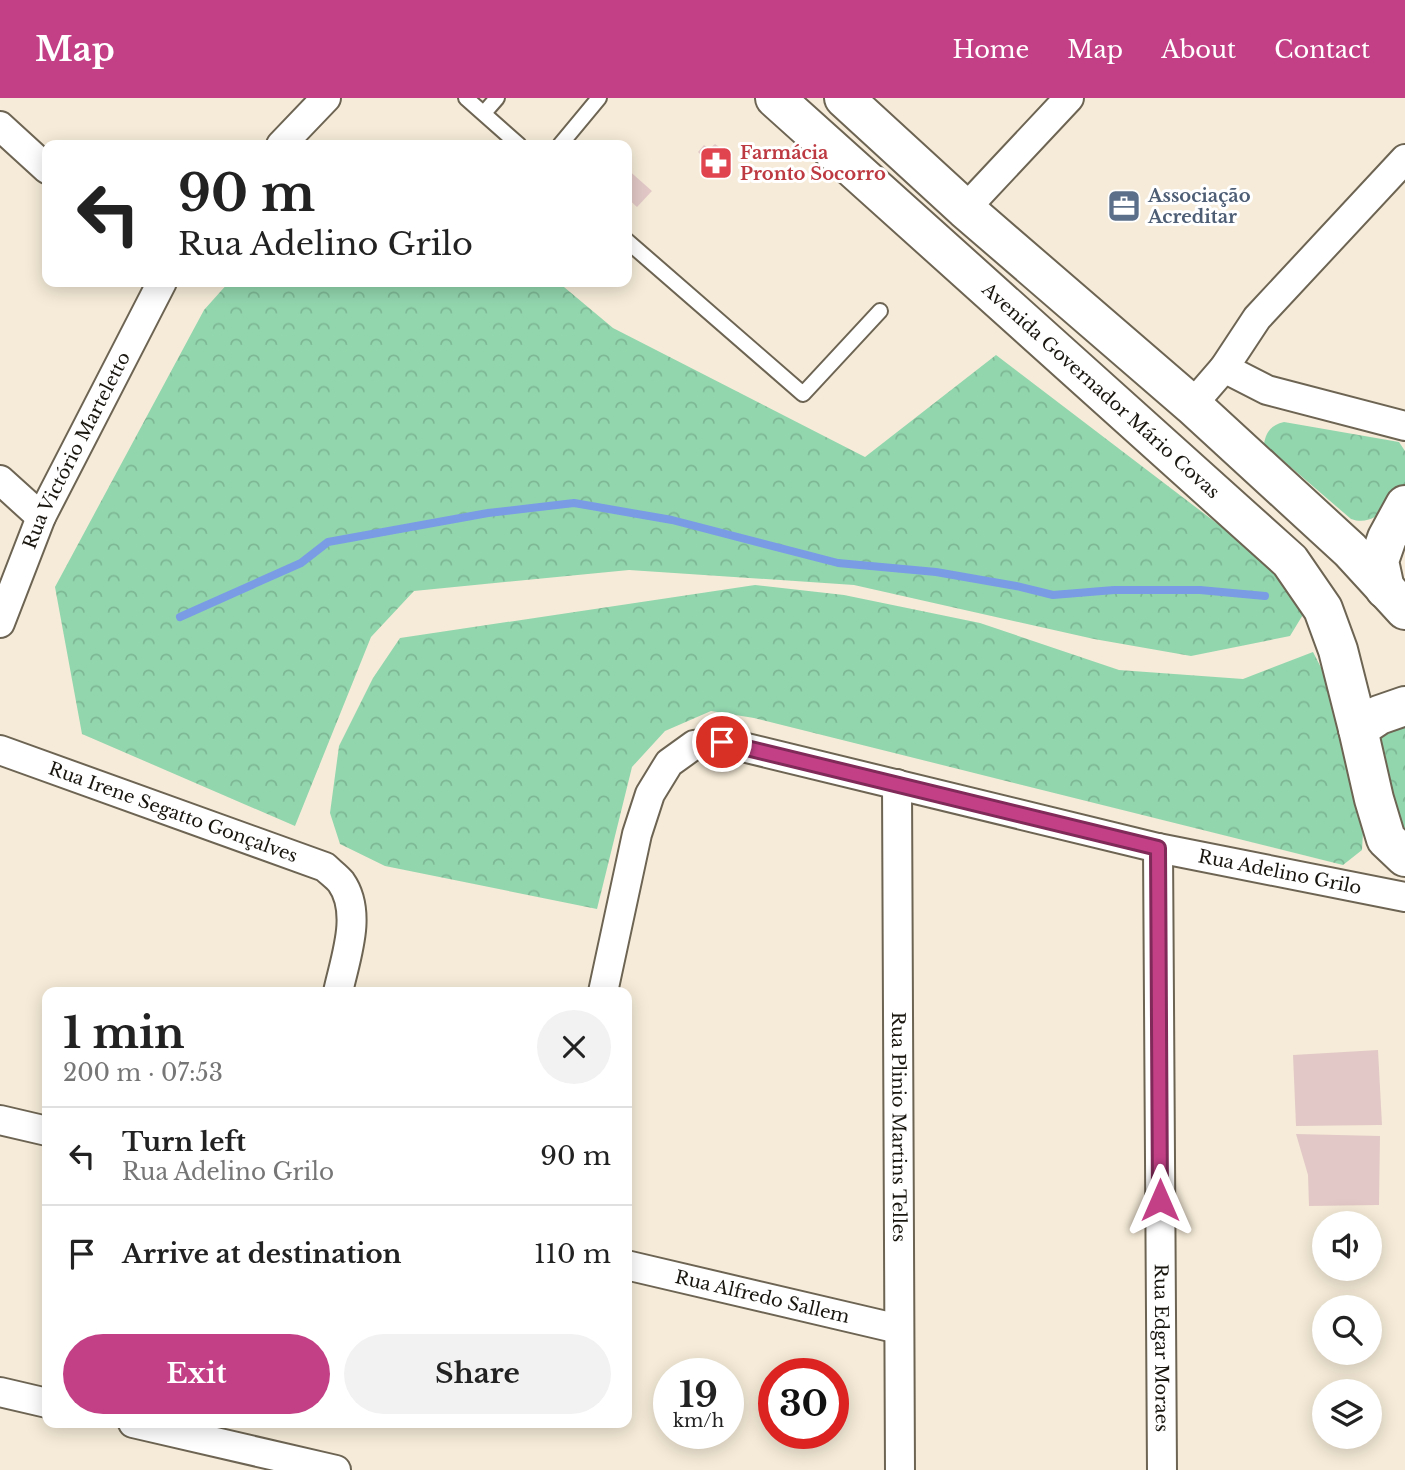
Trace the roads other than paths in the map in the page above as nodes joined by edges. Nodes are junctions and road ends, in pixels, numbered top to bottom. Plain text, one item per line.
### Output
1 (326, 98) edge
2 (467, 98) edge
3 (497, 98) edge
4 (599, 98) edge
5 (775, 98) edge
6 (820, 98) edge
7 (844, 98) edge
8 (1069, 98) edge
9 (484, 113) junction
10 (0, 126) edge
11 (286, 140) edge
12 (514, 140) edge
13 (564, 140) edge
14 (897, 146) junction
15 (1405, 159) edge
16 (42, 164) edge
17 (965, 209) junction
18 (632, 245) edge
19 (159, 287) edge
20 (880, 311) dead end
21 (1224, 368) junction
22 (1192, 405) junction
23 (1405, 426) edge
24 (0, 481) edge
25 (1405, 505) edge
26 (41, 517) junction
27 (1247, 522) junction
28 (1395, 599) edge
29 (0, 623) edge
30 (1405, 706) edge
31 (1358, 729) junction
32 (0, 750) edge
33 (897, 784) junction
34 (1158, 848) junction
35 (1396, 848) edge
36 (1405, 888) edge
37 (1405, 897) edge
38 (339, 987) edge
39 (604, 987) edge
40 (0, 1120) edge
41 (42, 1130) edge
42 (632, 1266) edge
43 (899, 1329) junction
44 (0, 1392) edge
45 (42, 1402) edge
46 (155, 1428) edge
47 (336, 1470) edge
48 (900, 1470) edge
49 (1162, 1470) edge

1 - 11 street
2 - 9 lane
3 - 9 lane
4 - 13 lane
5 - 27 main road, Avenida Governador Mário Covas
6 - 14 main road
7 - 14 main road
8 - 17 street
9 - 12 lane
10 - 16 street
14 - 17 main road
15 - 21 street
17 - 22 main road
18 - 20 lane
19 - 26 street, Rua Victório Marteletto
21 - 22 street
21 - 23 street
22 - 27 main road
22 - 28 main road
24 - 26 street
25 - 28 main road
26 - 29 street, Rua Victório Marteletto
27 - 31 main road, Avenida Governador Mário Covas
30 - 31 main road
31 - 35 main road, Avenida Governador Mário Covas
32 - 38 street, Rua Irene Segatto Gonçalves
33 - 34 street, Rua Adelino Grilo
33 - 39 street, Rua Adelino Grilo
33 - 43 street, Rua Plinio Martins Telles
34 - 37 street, Rua Adelino Grilo
34 - 49 street, Rua Edgar Moraes
35 - 36 main road
40 - 41 street
42 - 43 street, Rua Alfredo Sallem
43 - 48 street, Rua Plinio Martins Telles
44 - 45 street
46 - 47 street

